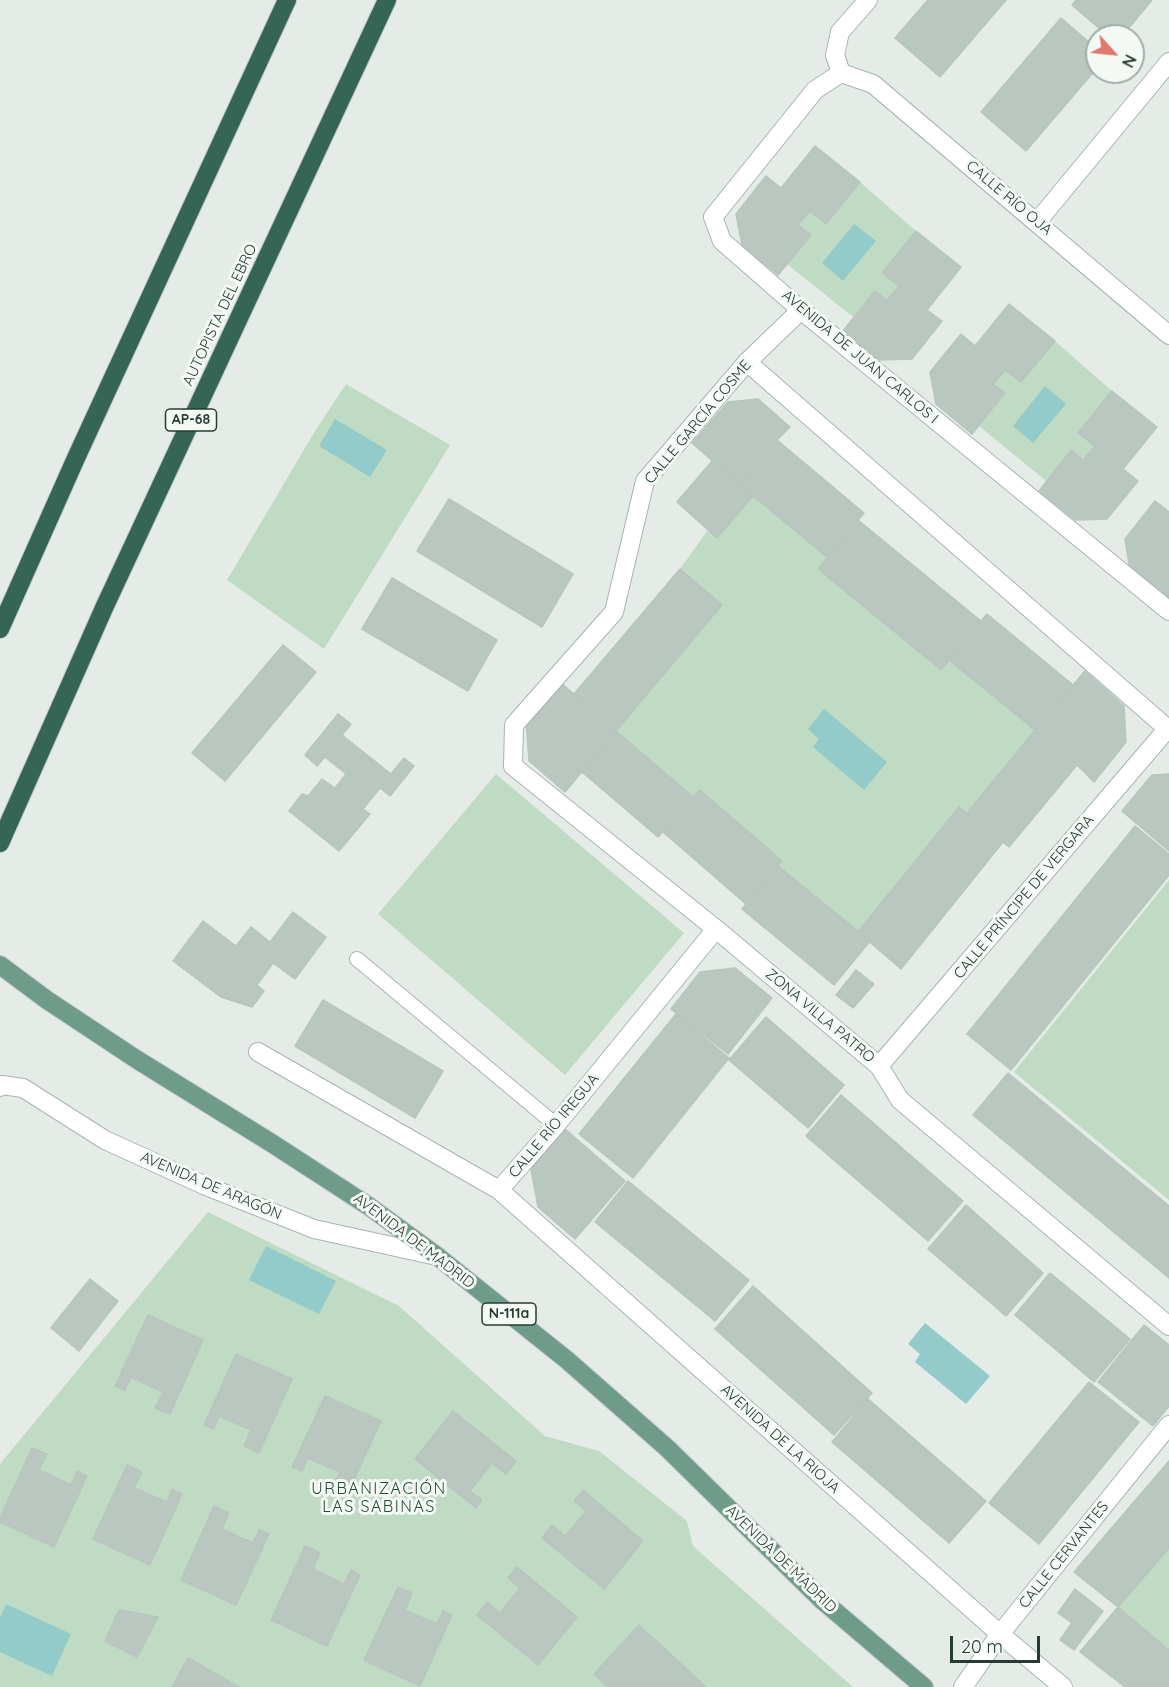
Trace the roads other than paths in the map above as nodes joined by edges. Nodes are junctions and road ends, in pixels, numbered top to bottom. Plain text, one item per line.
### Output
1 (287, 0) edge
2 (387, 0) edge
3 (868, 0) edge
4 (1169, 62) edge
5 (841, 73) junction
6 (1037, 222) junction
7 (801, 310) junction
8 (1169, 334) edge
9 (747, 362) junction
10 (1169, 611) edge
11 (0, 629) edge
12 (1168, 729) edge
13 (513, 766) joint
14 (0, 843) edge
15 (716, 929) junction
16 (357, 959) dead end
17 (0, 965) edge
18 (258, 1052) dead end
19 (879, 1066) junction
20 (0, 1087) edge
21 (556, 1125) junction
22 (499, 1190) junction
23 (437, 1256) junction
24 (1169, 1326) edge
25 (1169, 1425) edge
26 (1000, 1634) junction
27 (924, 1687) edge
28 (963, 1687) edge
29 (1063, 1687) edge

1 - 11 highway
2 - 14 highway, AUTOPISTA DEL EBRO / AP-68
3 - 5 street
4 - 6 street
5 - 6 street, CALLE RÍO OJA
5 - 7 street, AVENIDA DE JUAN CARLOS I
6 - 8 street, CALLE RÍO OJA
7 - 9 street, CALLE GARCÍA COSME
7 - 10 street, AVENIDA DE JUAN CARLOS I
9 - 12 street
9 - 13 street, CALLE GARCÍA COSME
12 - 19 street, CALLE PRÍNCIPE DE VERGARA
13 - 15 street, ZONA VILLA PATRO
15 - 19 street, ZONA VILLA PATRO
15 - 21 street, CALLE RÍO IREGUA
16 - 21 lane
17 - 23 main road, AVENIDA DE MADRID / N-111a
18 - 22 street, CALLE RÍO IREGUA
19 - 24 street, ZONA VILLA PATRO
20 - 23 street, AVENIDA DE ARAGÓN
21 - 22 street, CALLE RÍO IREGUA
22 - 26 street, AVENIDA DE LA RIOJA
23 - 27 main road, AVENIDA DE MADRID / N-111a
25 - 26 street, CALLE CERVANTES
26 - 28 street, CALLE CERVANTES
26 - 29 street, AVENIDA DE LA RIOJA

